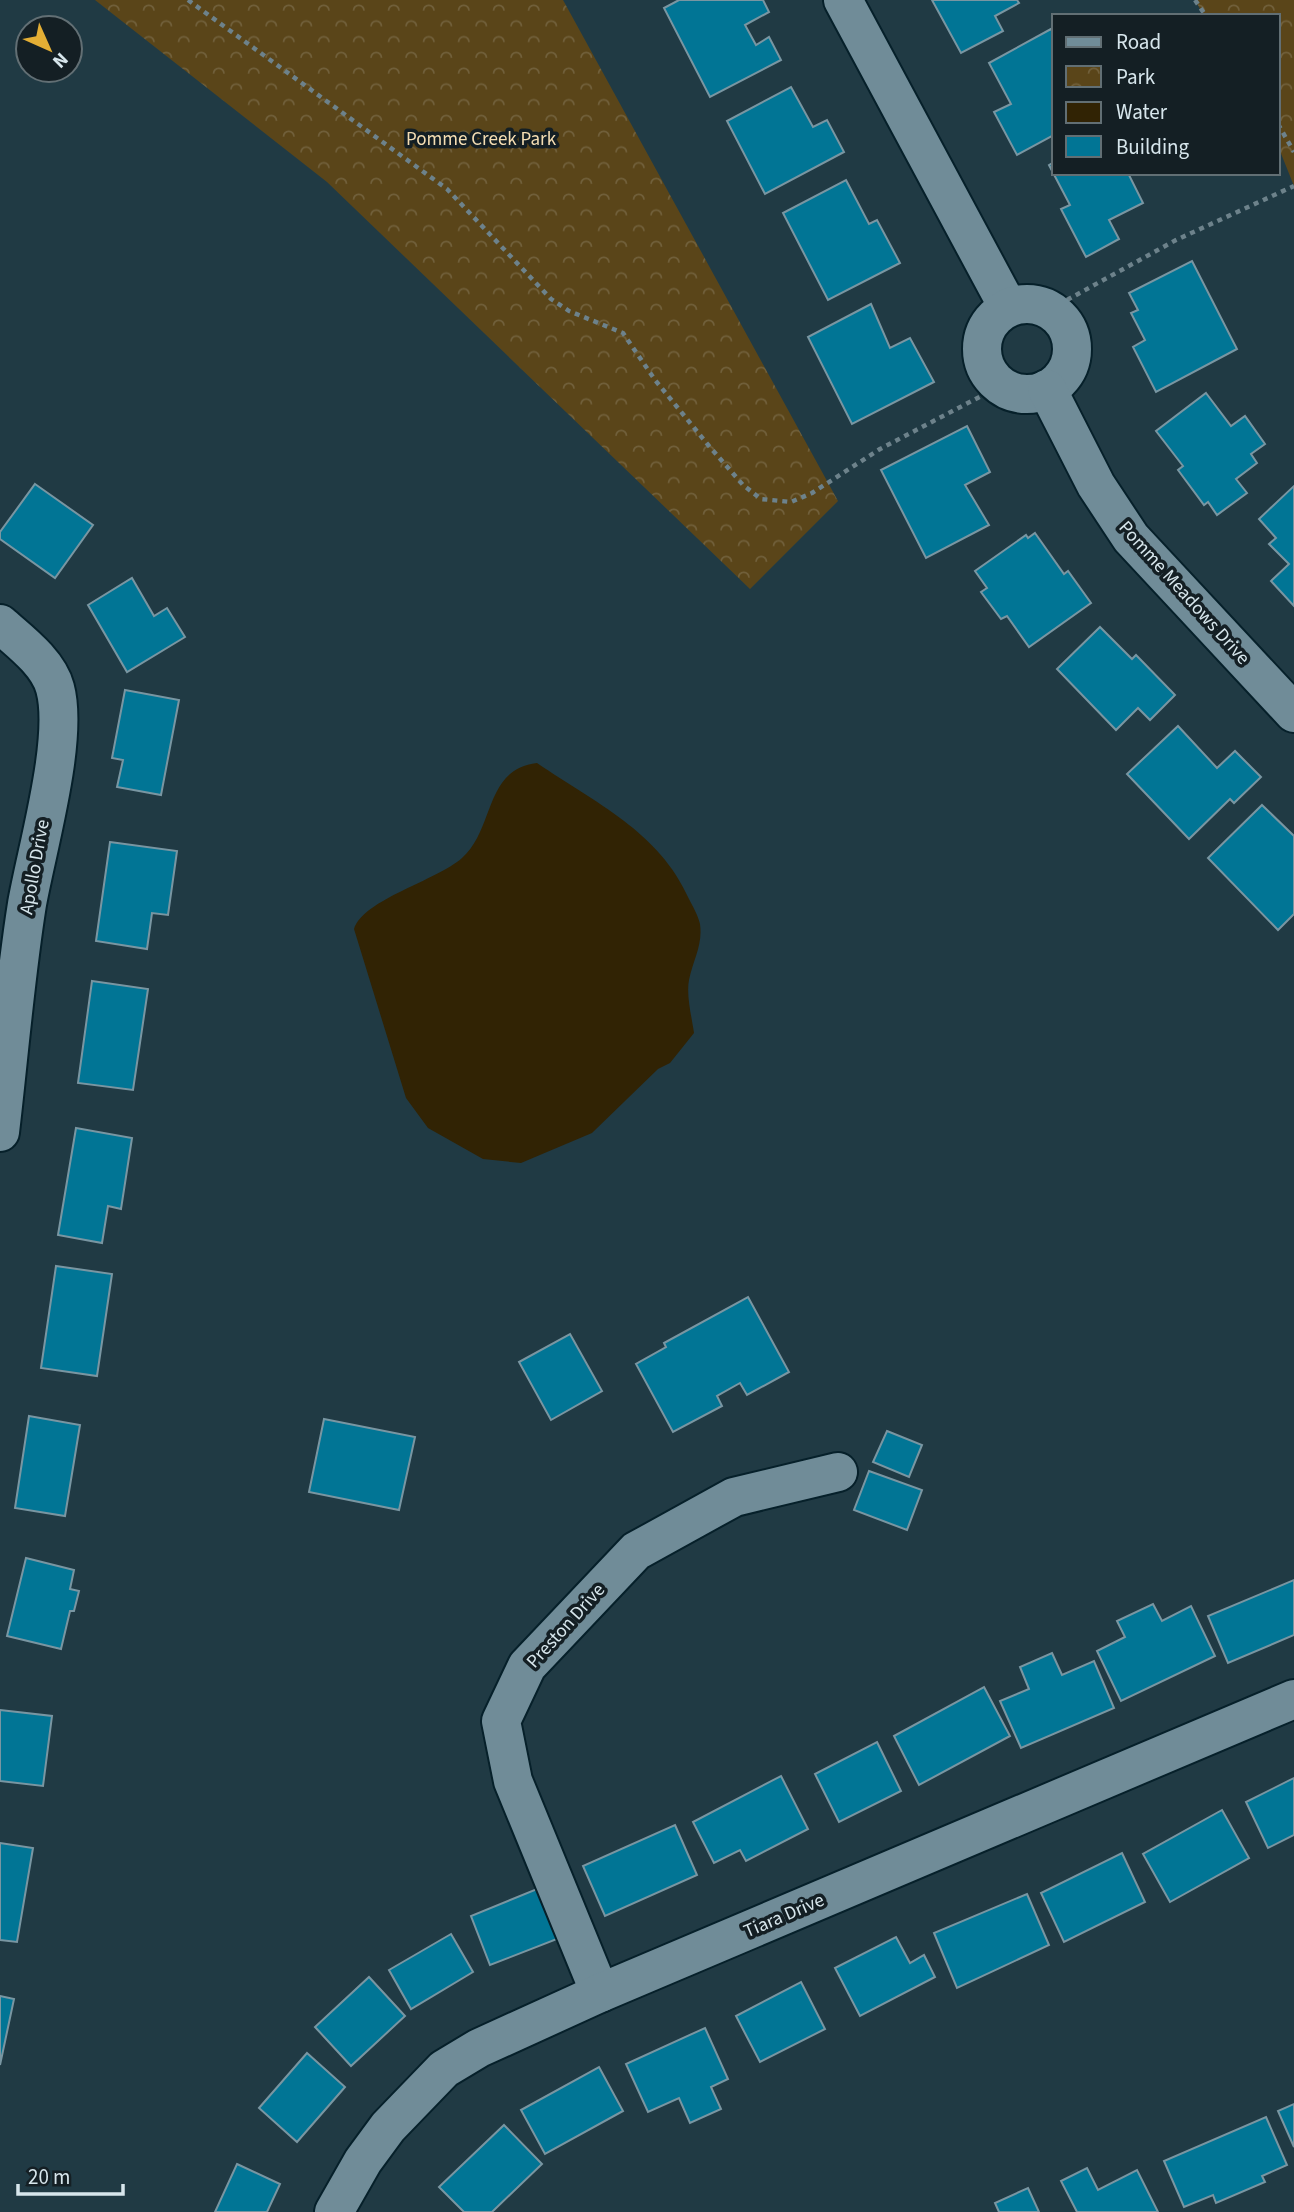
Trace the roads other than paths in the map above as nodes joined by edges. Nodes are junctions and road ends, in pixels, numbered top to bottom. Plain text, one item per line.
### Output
1 (843, 0) edge
2 (1008, 307) junction
3 (1047, 389) junction
4 (0, 624) edge
5 (1294, 713) edge
6 (0, 1132) edge
7 (838, 1472) dead end
8 (1294, 1699) edge
9 (600, 1993) junction
10 (334, 2212) edge

1 - 2 street
2 - 3 street
2 - 3 street
3 - 5 street, Pomme Meadows Drive
4 - 6 street, Apollo Drive
7 - 9 street, Preston Drive
8 - 9 street, Tiara Drive
9 - 10 street, Tiara Drive

